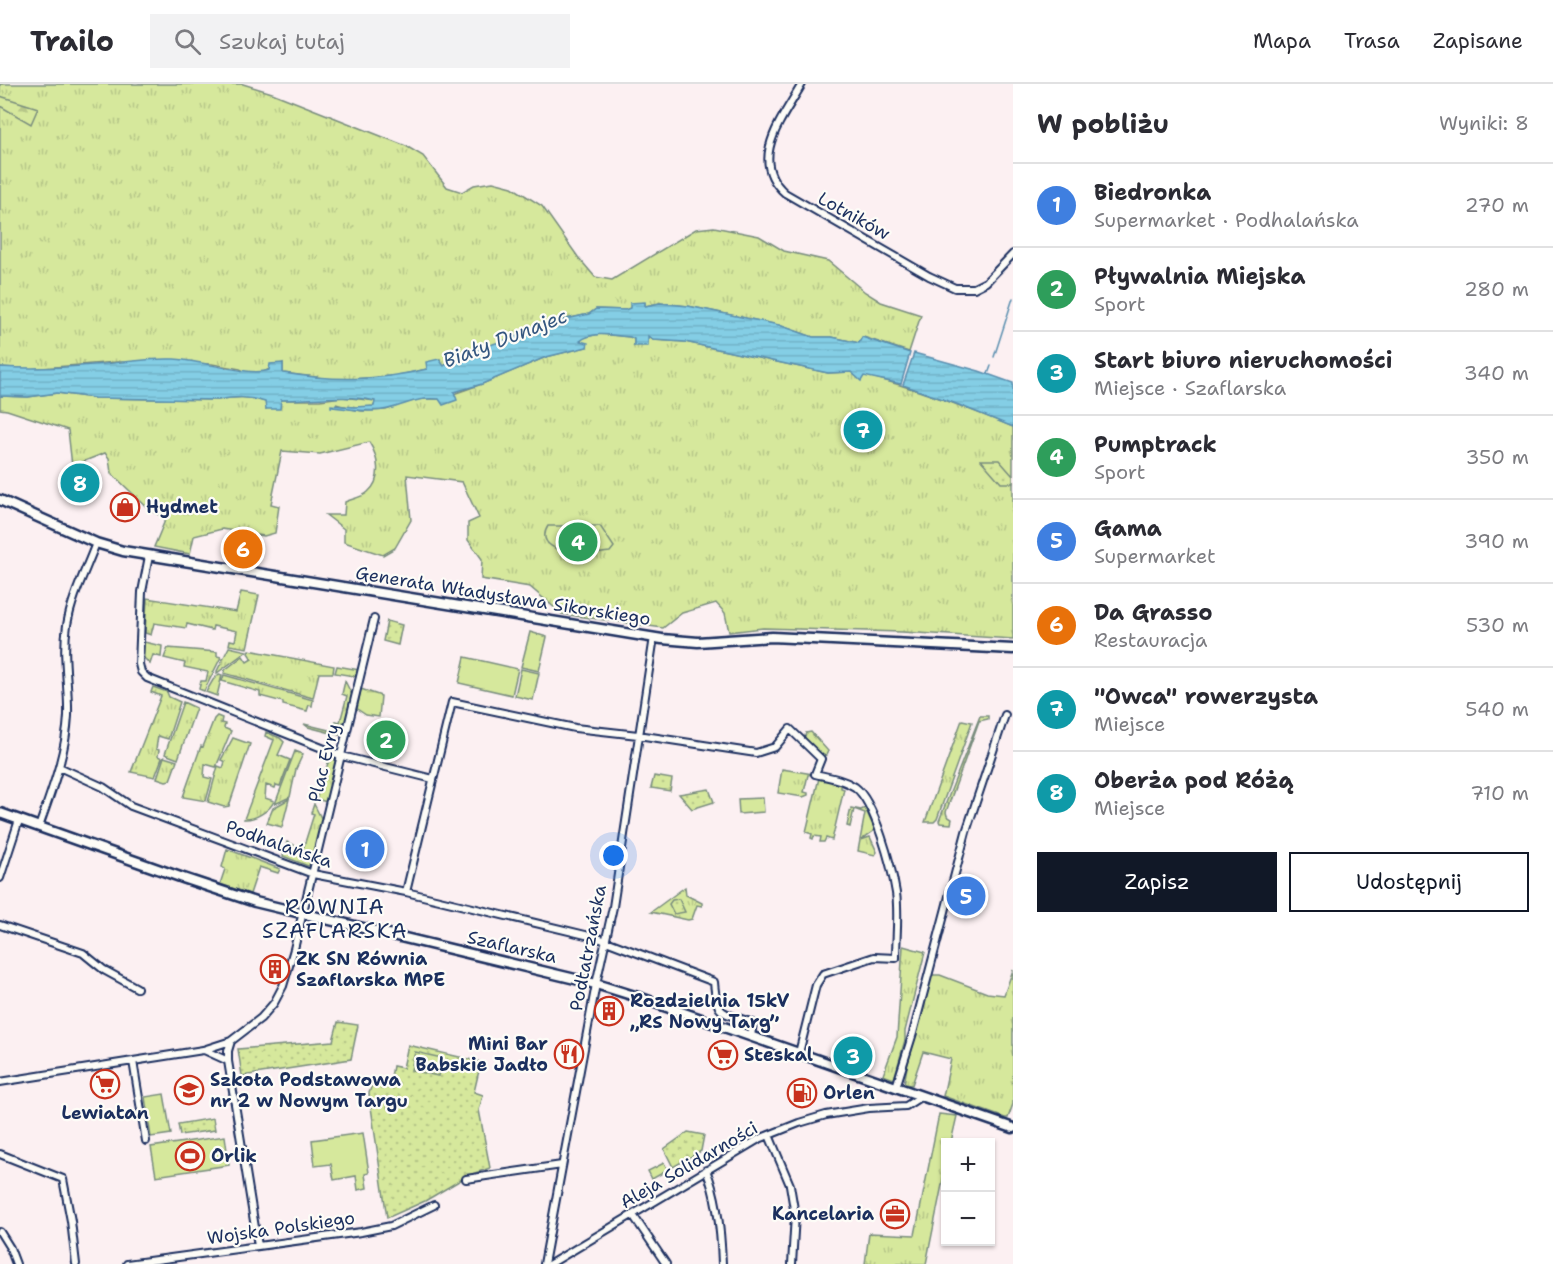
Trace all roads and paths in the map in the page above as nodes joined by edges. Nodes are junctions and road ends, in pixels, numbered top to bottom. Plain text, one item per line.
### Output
1 (802, 84) edge
2 (1013, 254) edge
3 (0, 500) edge
4 (96, 543) junction
5 (149, 556) junction
6 (374, 619) dead end
7 (654, 637) junction
8 (1013, 649) edge
9 (1005, 715) dead end
10 (638, 735) junction
11 (342, 756) junction
12 (59, 767) junction
13 (433, 779) junction
14 (0, 813) edge
15 (19, 820) junction
16 (39, 827) junction
17 (313, 874) junction
18 (0, 878) edge
19 (406, 892) junction
20 (303, 914) junction
21 (0, 925) edge
22 (606, 940) junction
23 (596, 984) junction
24 (137, 988) dead end
25 (752, 1036) junction
26 (231, 1041) junction
27 (203, 1050) junction
28 (799, 1053) junction
29 (133, 1061) junction
30 (228, 1061) junction
31 (0, 1082) edge
32 (896, 1087) junction
33 (918, 1095) junction
34 (1013, 1128) edge
35 (769, 1135) junction
36 (146, 1141) dead end
37 (0, 1154) edge
38 (562, 1165) junction
39 (705, 1170) junction
40 (466, 1179) dead end
41 (434, 1205) dead end
42 (633, 1215) junction
43 (0, 1232) edge
44 (258, 1246) junction
45 (16, 1264) edge
46 (76, 1264) edge
47 (127, 1264) edge
48 (544, 1264) edge
49 (550, 1264) edge
50 (666, 1264) edge
51 (722, 1264) edge
52 (792, 1264) edge

1 - 2 street, Lotników
3 - 4 street, Generała Władysława Sikorskiego
4 - 5 street, Generała Władysława Sikorskiego
4 - 12 street
5 - 7 street, Generała Władysława Sikorskiego
5 - 11 street
6 - 11 street, Plac Evry
7 - 8 street, Generała Władysława Sikorskiego
7 - 10 street, Podtatrzańska
9 - 32 street
10 - 13 street
10 - 22 street, Podtatrzańska
10 - 28 street
11 - 13 street
11 - 17 street, Plac Evry
12 - 16 street
12 - 17 street, Podhalańska
13 - 19 street
14 - 15 street, Szaflarska
15 - 16 street, Szaflarska
15 - 18 street
16 - 20 street, Szaflarska
17 - 19 street, Podhalańska
17 - 20 street, Plac Evry
19 - 22 street, Podhalańska
20 - 23 street, Szaflarska
20 - 26 street, Plac Evry
21 - 24 street
22 - 23 street, Podtatrzańska
22 - 25 street, Podhalańska
23 - 25 street, Szaflarska
23 - 38 street, Podtatrzańska
25 - 28 street, Szaflarska
26 - 27 street, Plac Evry
26 - 30 street
27 - 29 street, Plac Evry
27 - 30 street
28 - 32 street, Szaflarska
29 - 31 street, Plac Evry
29 - 36 street
30 - 44 street
32 - 33 street, Szaflarska
33 - 34 street, Szaflarska
33 - 35 street, Aleja Solidarności
35 - 39 street, Aleja Solidarności
35 - 52 street
37 - 46 street
38 - 40 street
38 - 48 street, Podtatrzańska
39 - 42 street, Aleja Solidarności
39 - 51 street
41 - 44 street, Wojska Polskiego
42 - 49 street, Aleja Solidarności
42 - 50 street
43 - 45 street
44 - 47 street, Wojska Polskiego

